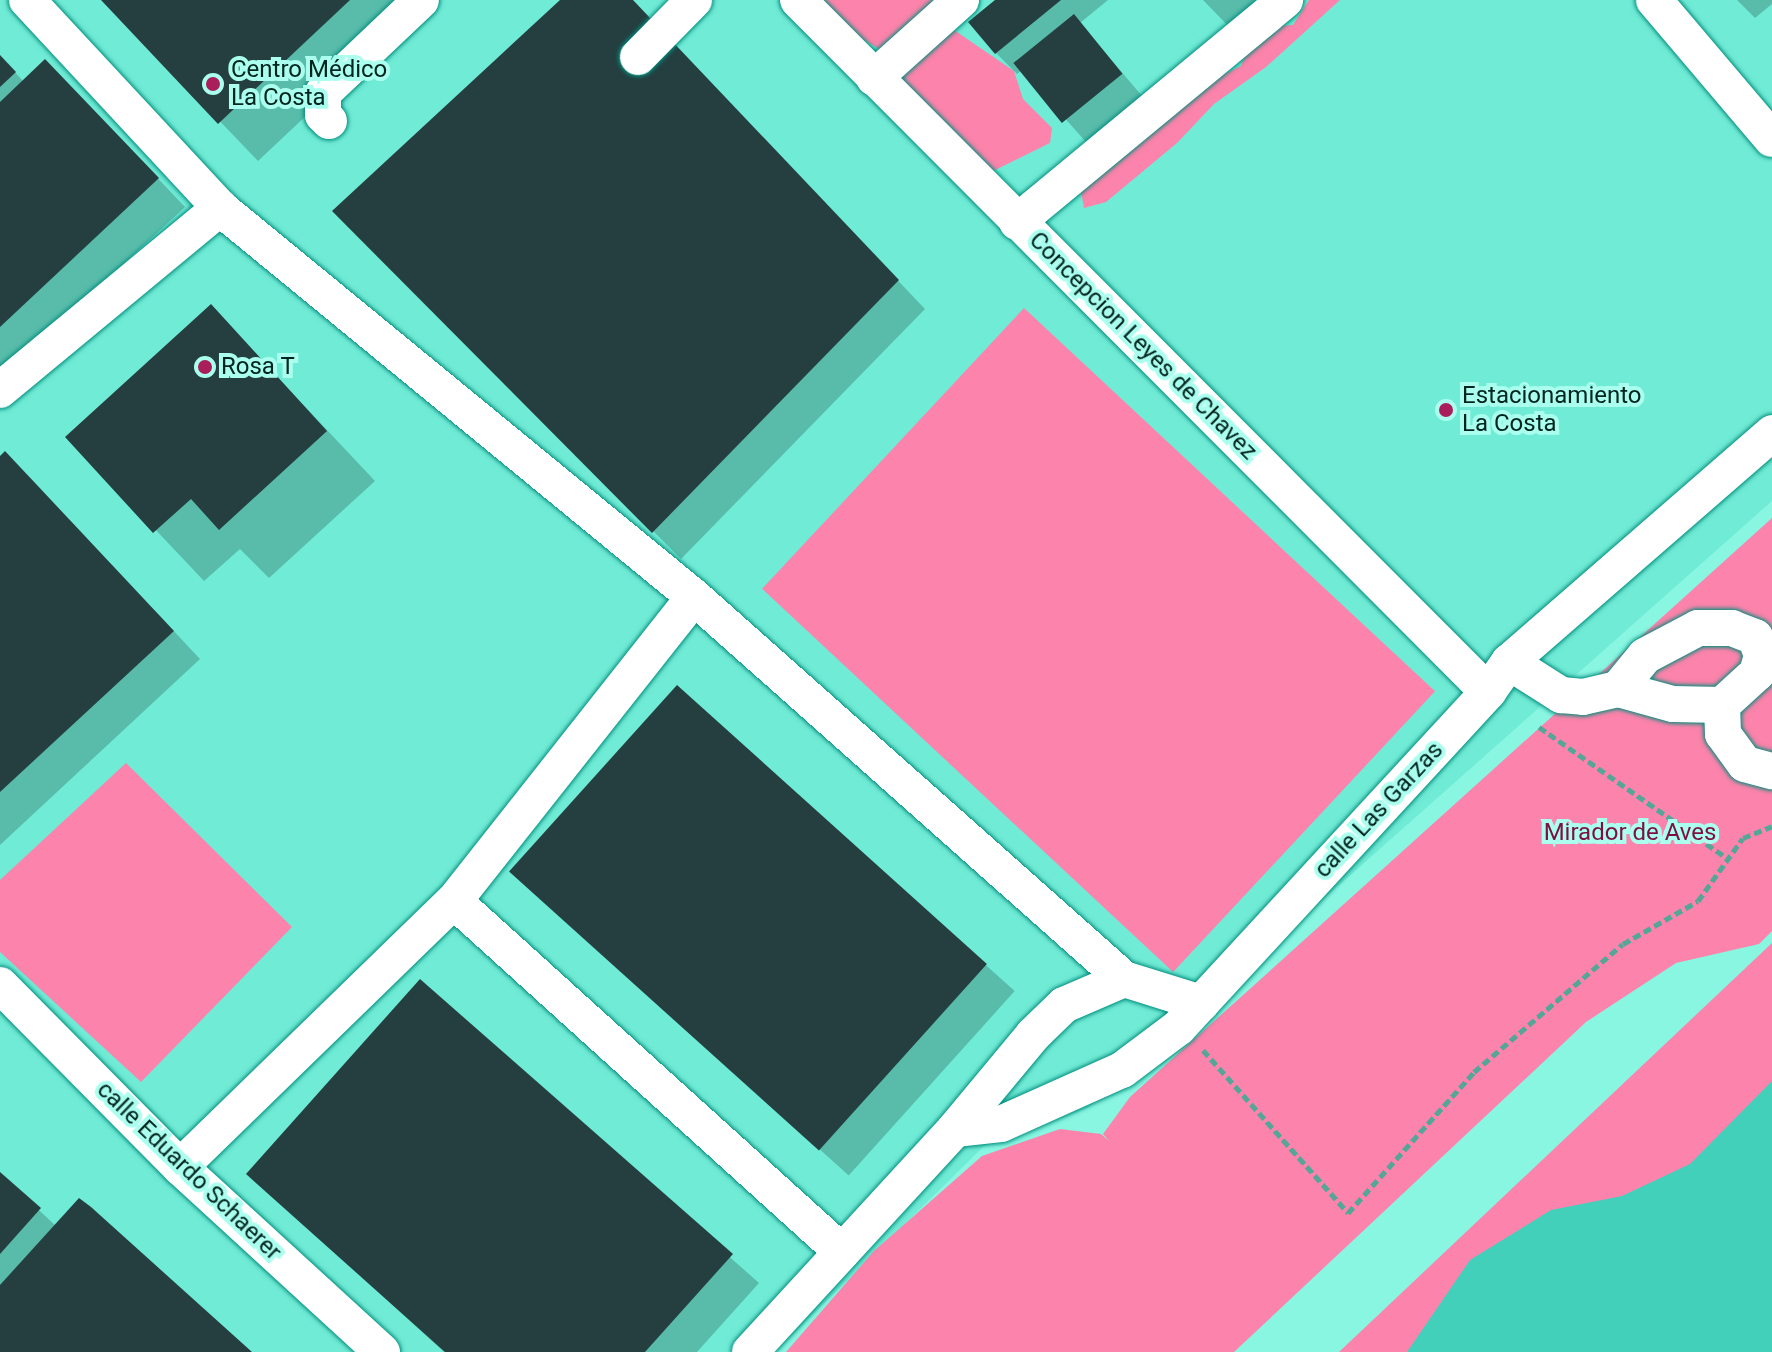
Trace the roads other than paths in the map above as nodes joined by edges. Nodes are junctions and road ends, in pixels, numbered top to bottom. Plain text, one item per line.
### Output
1 (27, 0) edge
2 (421, 0) edge
3 (694, 0) edge
4 (798, 0) edge
5 (961, 0) edge
6 (1285, 0) edge
7 (1654, 0) edge
8 (638, 57) dead end
9 (874, 78) junction
10 (329, 121) dead end
11 (1772, 139) edge
12 (220, 208) junction
13 (1017, 222) junction
14 (0, 390) edge
15 (1772, 433) edge
16 (694, 597) junction
17 (1767, 653) edge
18 (1509, 662) junction
19 (1618, 689) junction
20 (1488, 692) junction
21 (1722, 705) junction
22 (1772, 771) edge
23 (454, 901) junction
24 (1124, 979) junction
25 (0, 985) edge
26 (1190, 1015) junction
27 (955, 1129) junction
28 (180, 1167) junction
29 (842, 1252) junction
30 (382, 1352) edge
31 (750, 1352) edge

1 - 12 lane
2 - 10 lane
3 - 8 lane
4 - 9 lane, Concepcion Leyes de Chavez
5 - 9 lane
6 - 13 lane
7 - 11 lane
9 - 13 lane, Concepcion Leyes de Chavez
12 - 14 lane
12 - 16 lane
13 - 20 lane, Concepcion Leyes de Chavez
15 - 18 lane, calle Las Garzas
16 - 23 lane
16 - 24 lane
17 - 19 lane
17 - 21 lane
18 - 19 lane
18 - 20 lane, calle Las Garzas
19 - 21 lane
20 - 26 lane, calle Las Garzas
21 - 22 lane
23 - 28 lane
23 - 29 lane
24 - 26 lane
24 - 27 lane
25 - 28 lane, calle Eduardo Schaerer
26 - 27 lane, calle Las Garzas
27 - 29 lane
28 - 30 lane, calle Eduardo Schaerer
29 - 31 lane

